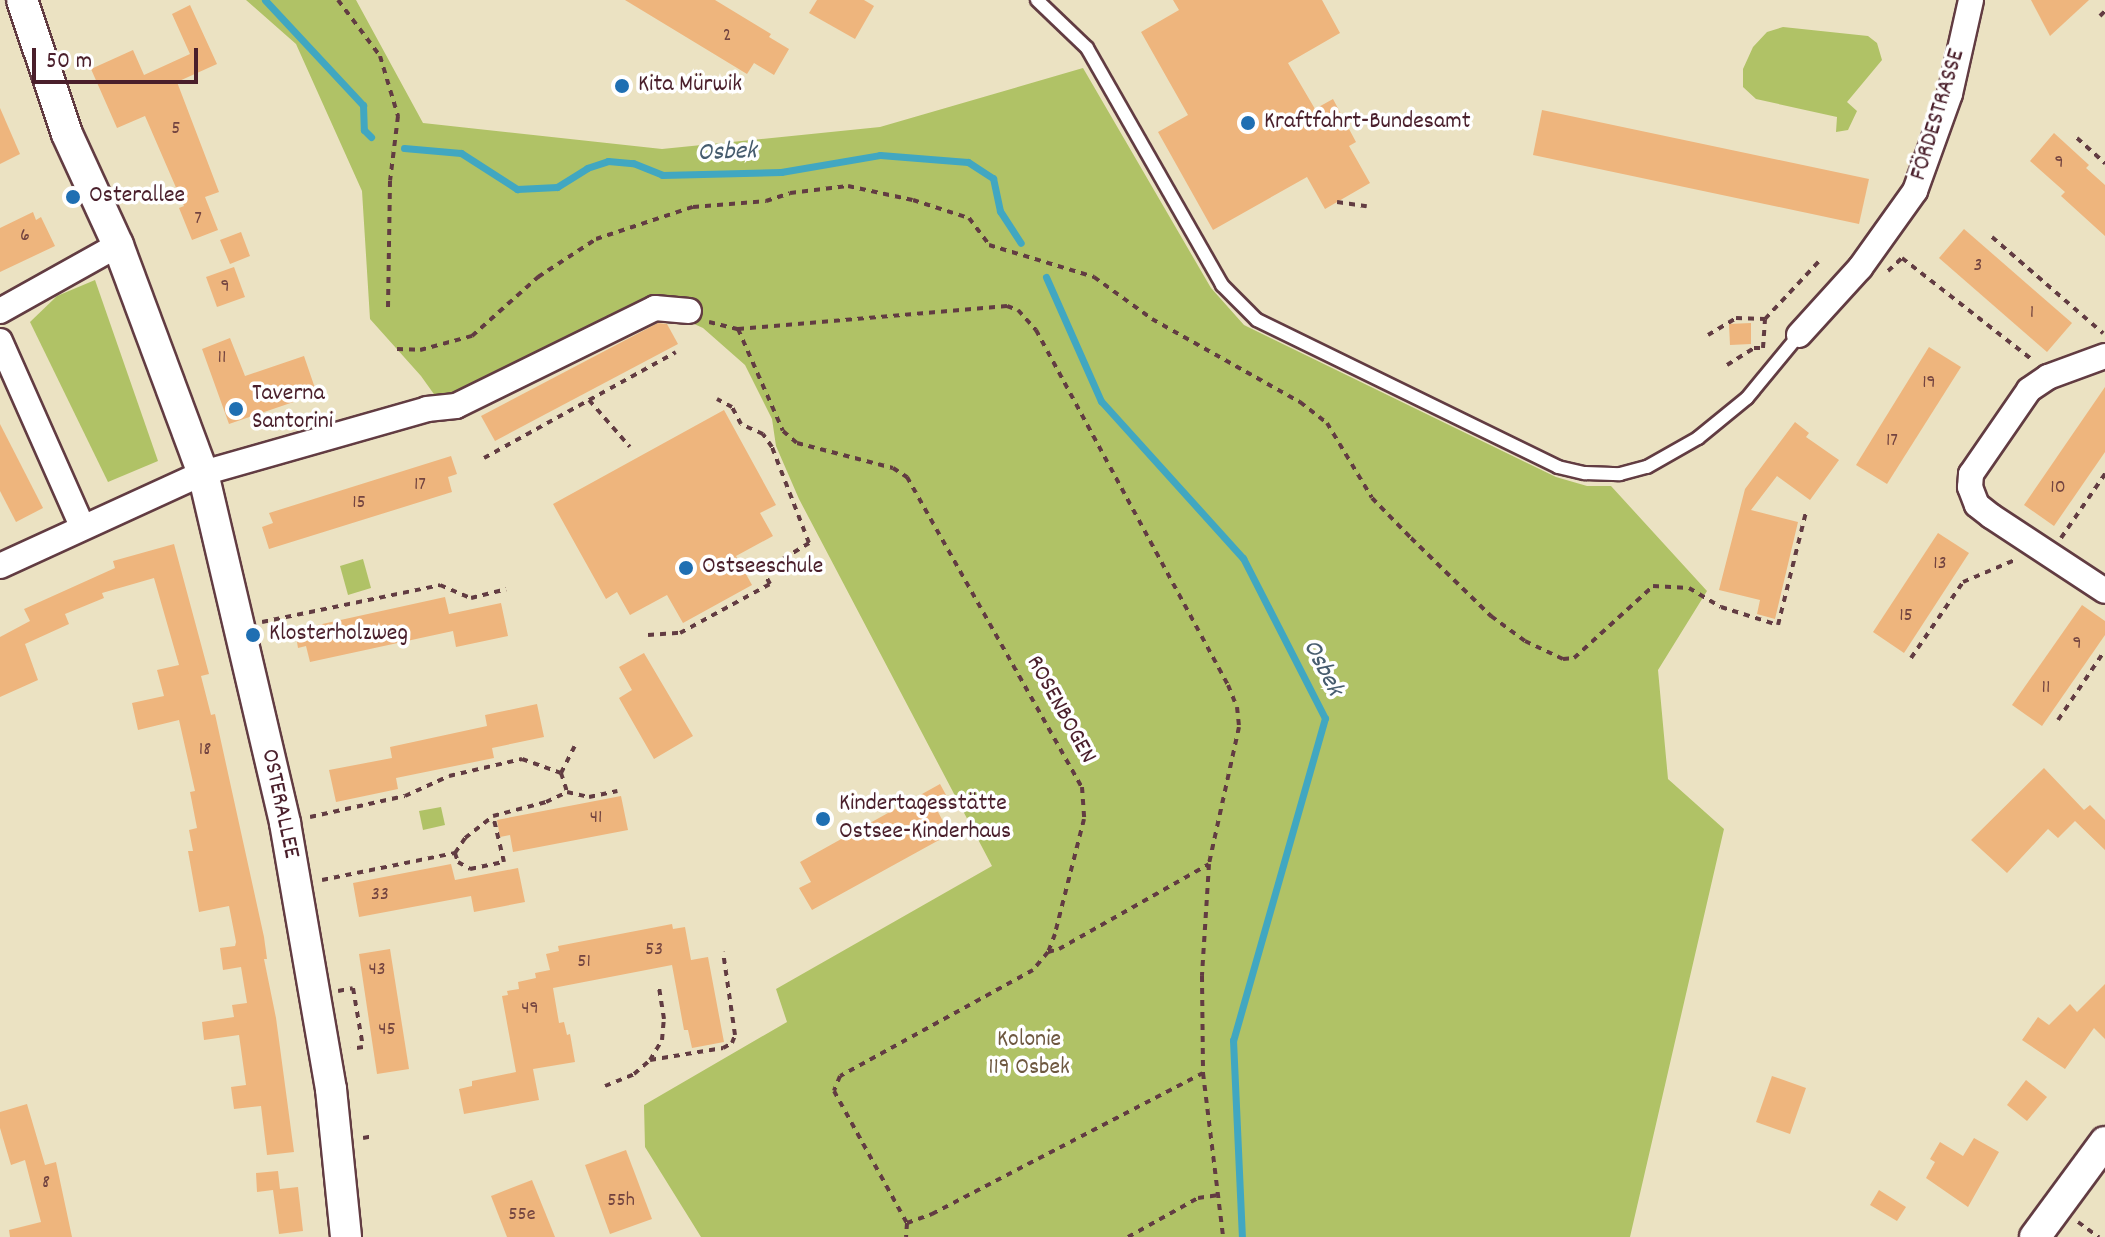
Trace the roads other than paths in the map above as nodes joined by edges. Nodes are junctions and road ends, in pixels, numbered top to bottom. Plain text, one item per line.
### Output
1 (22, 0) edge
2 (1037, 0) edge
3 (1971, 0) edge
4 (118, 245) junction
5 (0, 311) edge
6 (689, 311) road end
7 (1799, 335) joint
8 (0, 341) edge
9 (2105, 356) edge
10 (203, 473) junction
11 (82, 526) junction
12 (0, 566) edge
13 (2105, 591) edge
14 (2105, 1142) edge
15 (346, 1237) edge
16 (2035, 1237) edge

1 - 4 street, OSTERALLEE
2 - 7 lane
3 - 7 street, FÖRDESTRASSE
4 - 5 street
4 - 10 street, OSTERALLEE
6 - 10 street
8 - 11 street
9 - 13 street
10 - 11 street
10 - 15 street, OSTERALLEE
11 - 12 street
14 - 16 street

